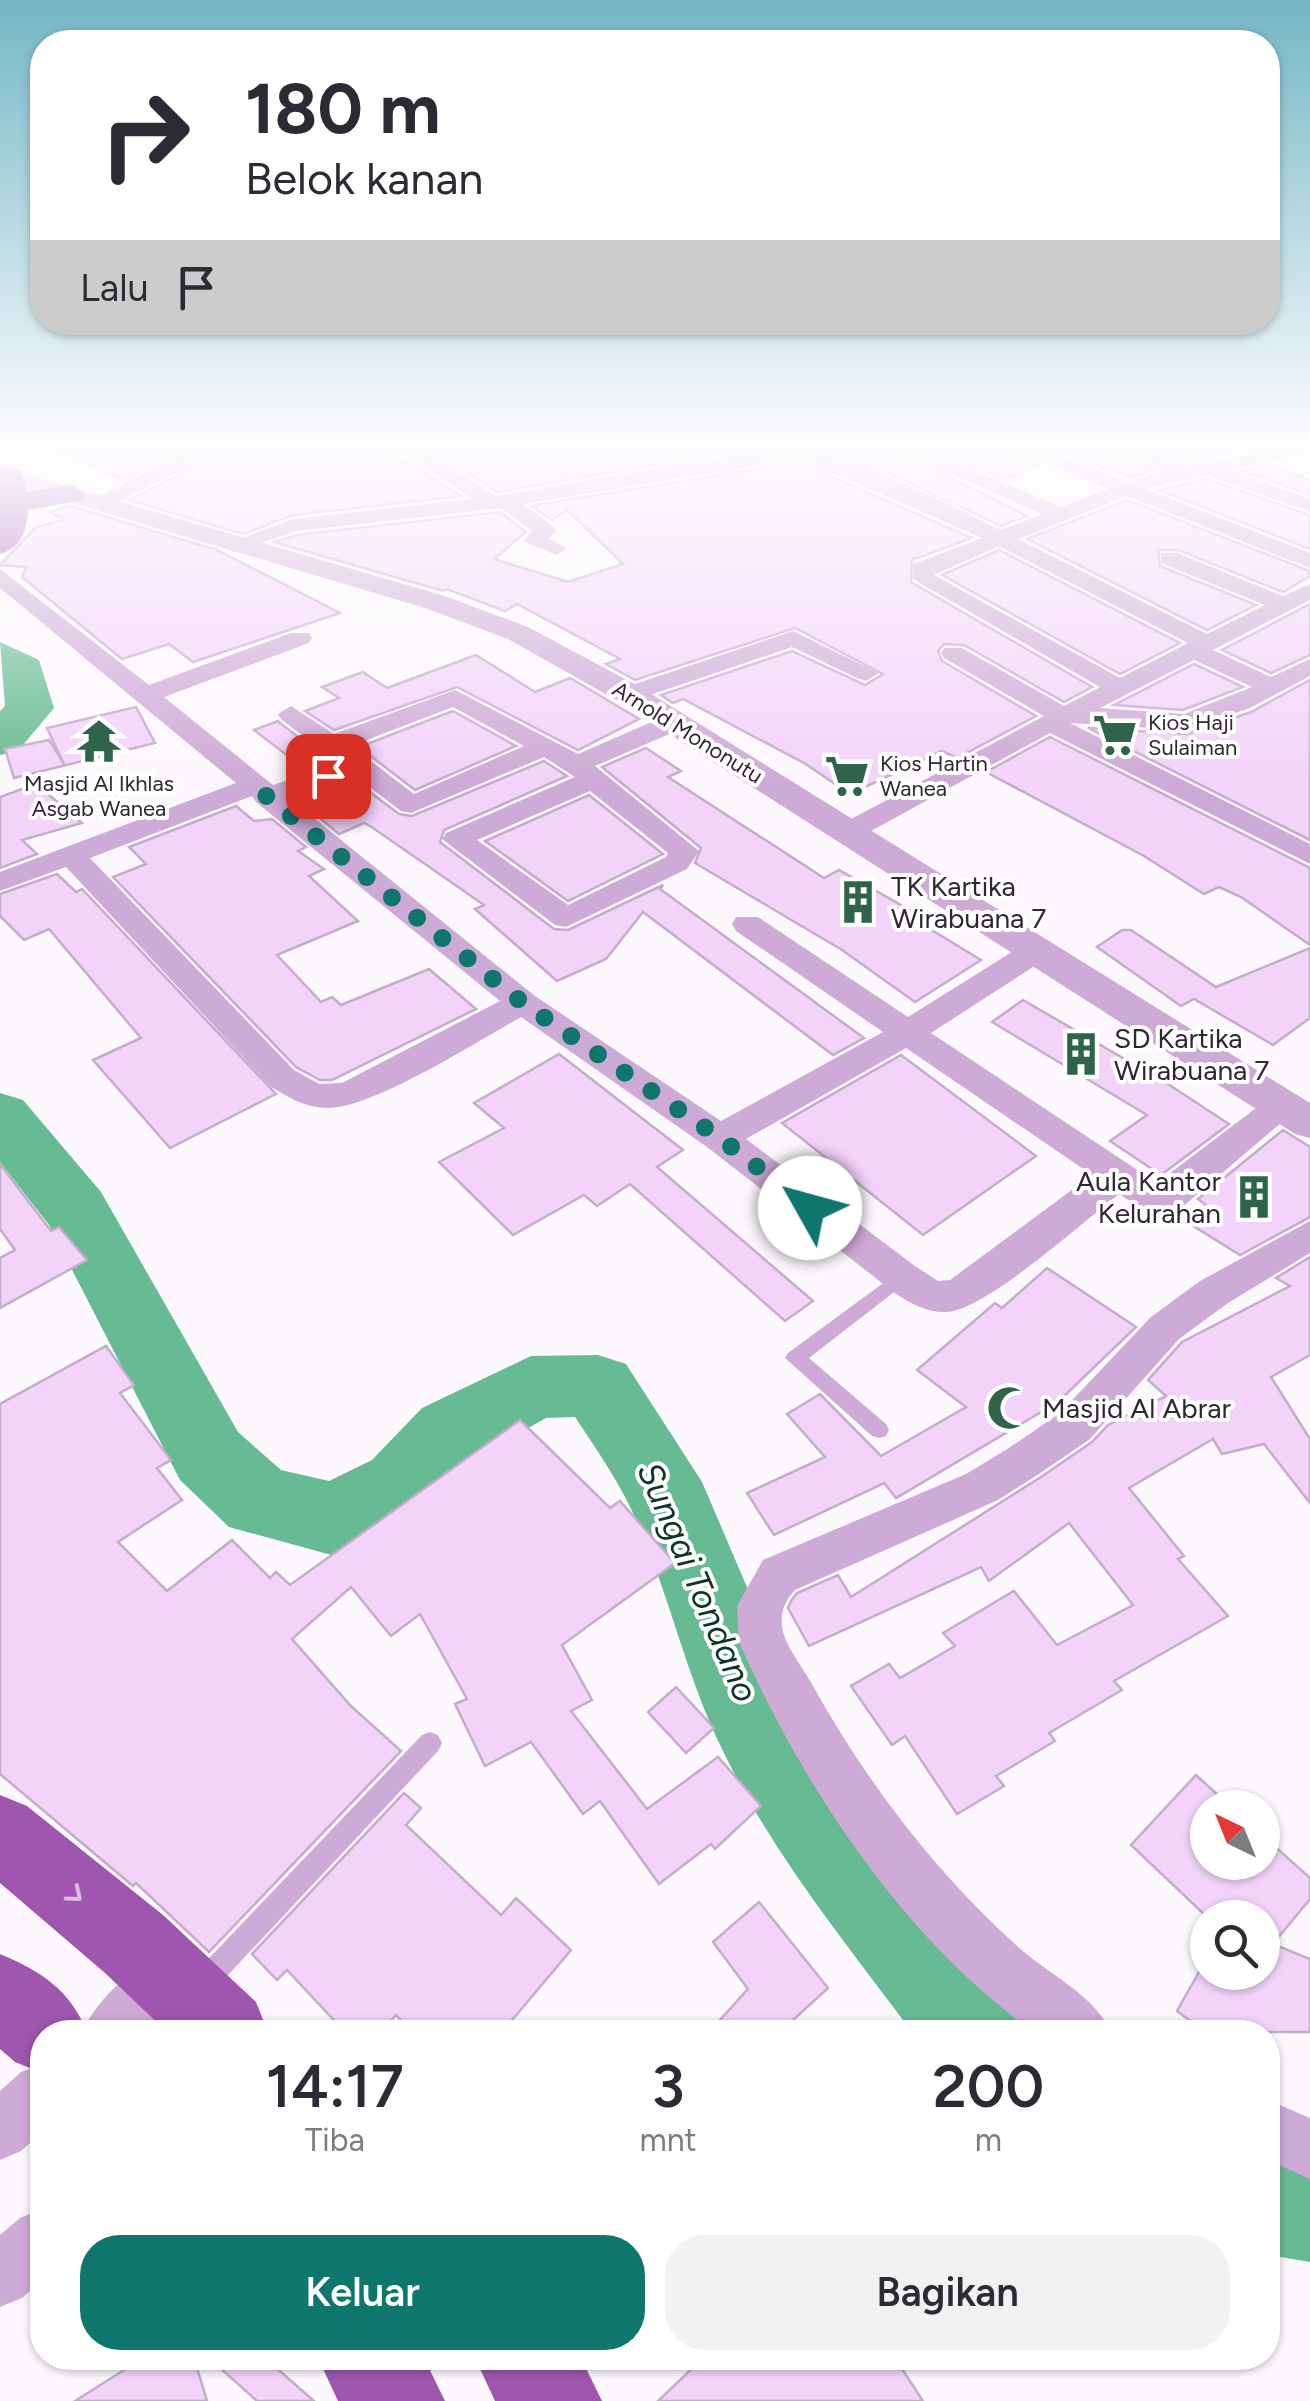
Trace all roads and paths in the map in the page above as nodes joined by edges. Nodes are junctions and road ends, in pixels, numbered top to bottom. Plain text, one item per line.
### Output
1 (281, 559) edge
2 (954, 559) edge
3 (1040, 559) edge
4 (1172, 559) edge
5 (0, 576) edge
6 (1310, 591) edge
7 (1283, 604) junction
8 (300, 638) dead end
9 (1200, 647) junction
10 (953, 653) dead end
11 (1310, 666) edge
12 (866, 673) dead end
13 (1271, 686) junction
14 (1120, 688) junction
15 (629, 694) junction
16 (144, 695) junction
17 (290, 714) dead end
18 (1059, 717) junction
19 (672, 723) junction
20 (332, 744) junction
21 (543, 748) junction
22 (359, 766) junction
23 (585, 772) junction
24 (260, 791) junction
25 (411, 805) junction
26 (850, 831) junction
27 (456, 839) junction
28 (70, 854) junction
29 (1310, 856) edge
30 (0, 882) edge
31 (747, 924) dead end
32 (1036, 951) junction
33 (523, 1003) junction
34 (910, 1031) junction
35 (1297, 1114) edge
36 (720, 1138) junction
37 (1118, 1175) junction
38 (1310, 1235) edge
39 (901, 1277) junction
40 (879, 1430) dead end
41 (430, 1743) dead end
42 (0, 1833) edge
43 (0, 1995) edge
44 (195, 2003) edge
45 (30, 2020) edge
46 (145, 2020) edge
47 (1062, 2020) edge
48 (30, 2104) edge
49 (0, 2130) edge
50 (1280, 2135) edge
51 (1310, 2149) edge
52 (30, 2250) edge
53 (0, 2276) edge
54 (374, 2370) edge
55 (531, 2370) edge
56 (397, 2401) edge
57 (554, 2401) edge

1 - 15 street, Arnold Mononutu
2 - 14 street
3 - 9 street
4 - 7 street
5 - 16 street
6 - 7 street
7 - 9 street
8 - 16 street
9 - 13 street
9 - 14 street
10 - 18 street
11 - 13 street
12 - 15 street
13 - 18 street
14 - 18 street
15 - 19 street, Arnold Mononutu
16 - 24 street
17 - 20 street
18 - 26 street
18 - 29 street
19 - 23 street
19 - 26 street, Arnold Mononutu
20 - 21 street
20 - 22 street
21 - 23 street
21 - 25 street
22 - 24 street
22 - 25 street
23 - 27 street
23 - 27 street
24 - 28 street
24 - 33 street
25 - 27 street
26 - 32 street, Arnold Mononutu
28 - 30 street
28 - 33 street
31 - 34 street
32 - 34 street
32 - 35 street, Arnold Mononutu
33 - 36 street
34 - 36 street
34 - 37 street
35 - 37 street
36 - 39 street
37 - 39 street
38 - 47 street
39 - 40 lane
41 - 44 lane
42 -> 44 highway
43 - 45 highway
44 - 46 street
48 - 49 street
50 - 51 street
52 - 53 street
54 - 56 highway
55 - 57 highway

